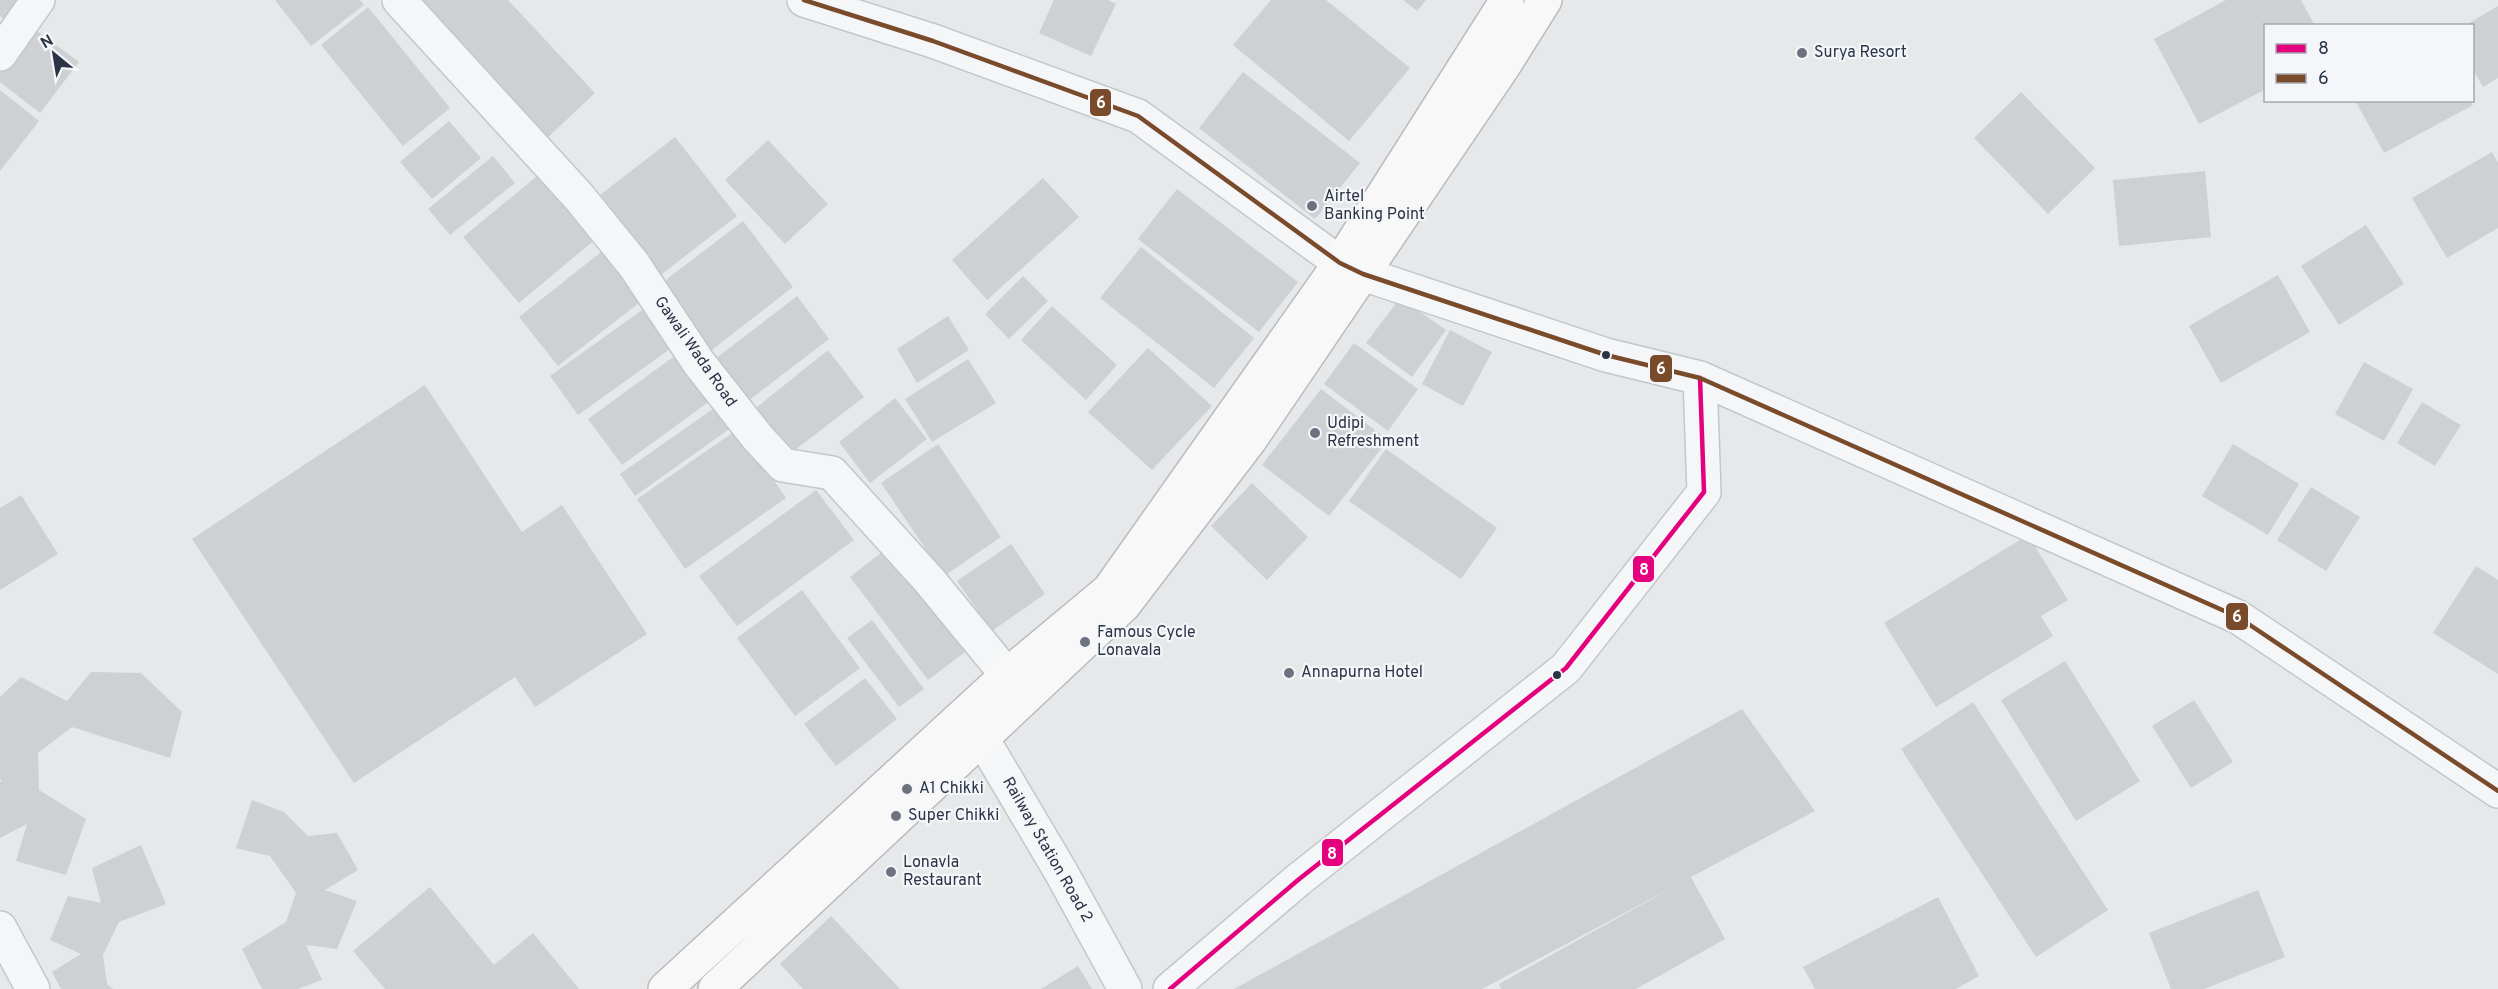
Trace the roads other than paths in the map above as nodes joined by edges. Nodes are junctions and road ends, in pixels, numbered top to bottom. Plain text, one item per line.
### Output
1 (38, 0) edge
2 (399, 0) edge
3 (804, 0) edge
4 (1507, 0) edge
5 (1545, 0) edge
6 (0, 54) edge
7 (1352, 269) junction
8 (1700, 378) junction
9 (1007, 675) junction
10 (974, 724) junction
11 (2498, 791) edge
12 (0, 928) edge
13 (33, 989) edge
14 (665, 989) edge
15 (715, 989) edge
16 (1125, 989) edge
17 (1170, 989) edge

1 - 6 street
2 - 9 street, Gawali Wada Road
3 - 7 street
4 - 7 highway
5 - 7 highway
7 - 8 street
7 - 9 highway
7 - 10 highway
8 - 11 street
8 - 17 street
9 - 10 highway
10 - 14 highway
10 - 15 highway
10 - 16 street, Railway Station Road 2
12 - 13 street

